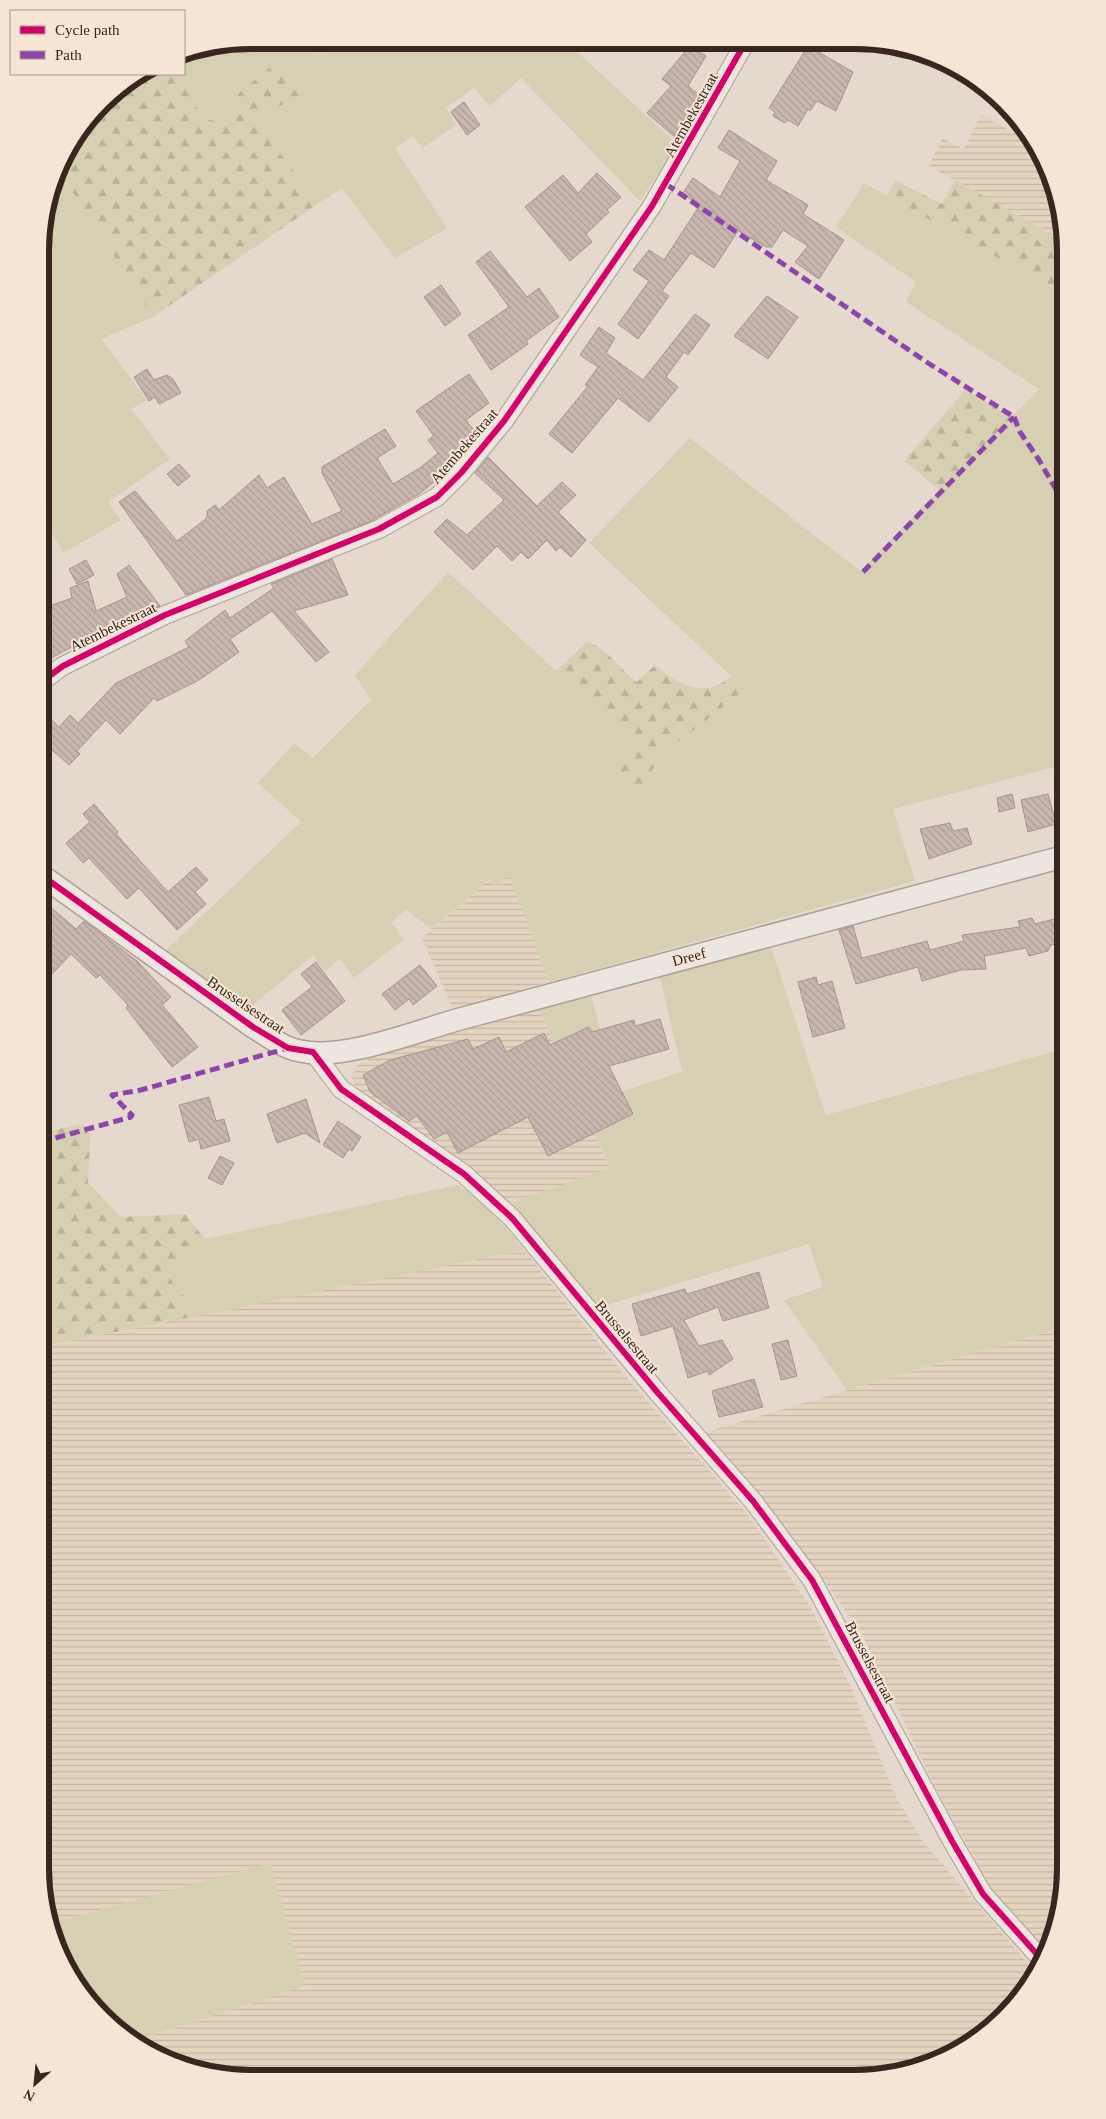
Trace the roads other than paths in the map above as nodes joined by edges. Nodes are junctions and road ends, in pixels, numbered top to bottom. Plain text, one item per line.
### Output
1 (742, 49) edge
2 (49, 676) edge
3 (1057, 858) edge
4 (49, 881) edge
5 (313, 1052) junction
6 (1038, 1955) edge

1 - 2 street, Atembekestraat
3 - 5 street, Dreef
4 - 5 street, Brusselsestraat
5 - 6 street, Brusselsestraat

